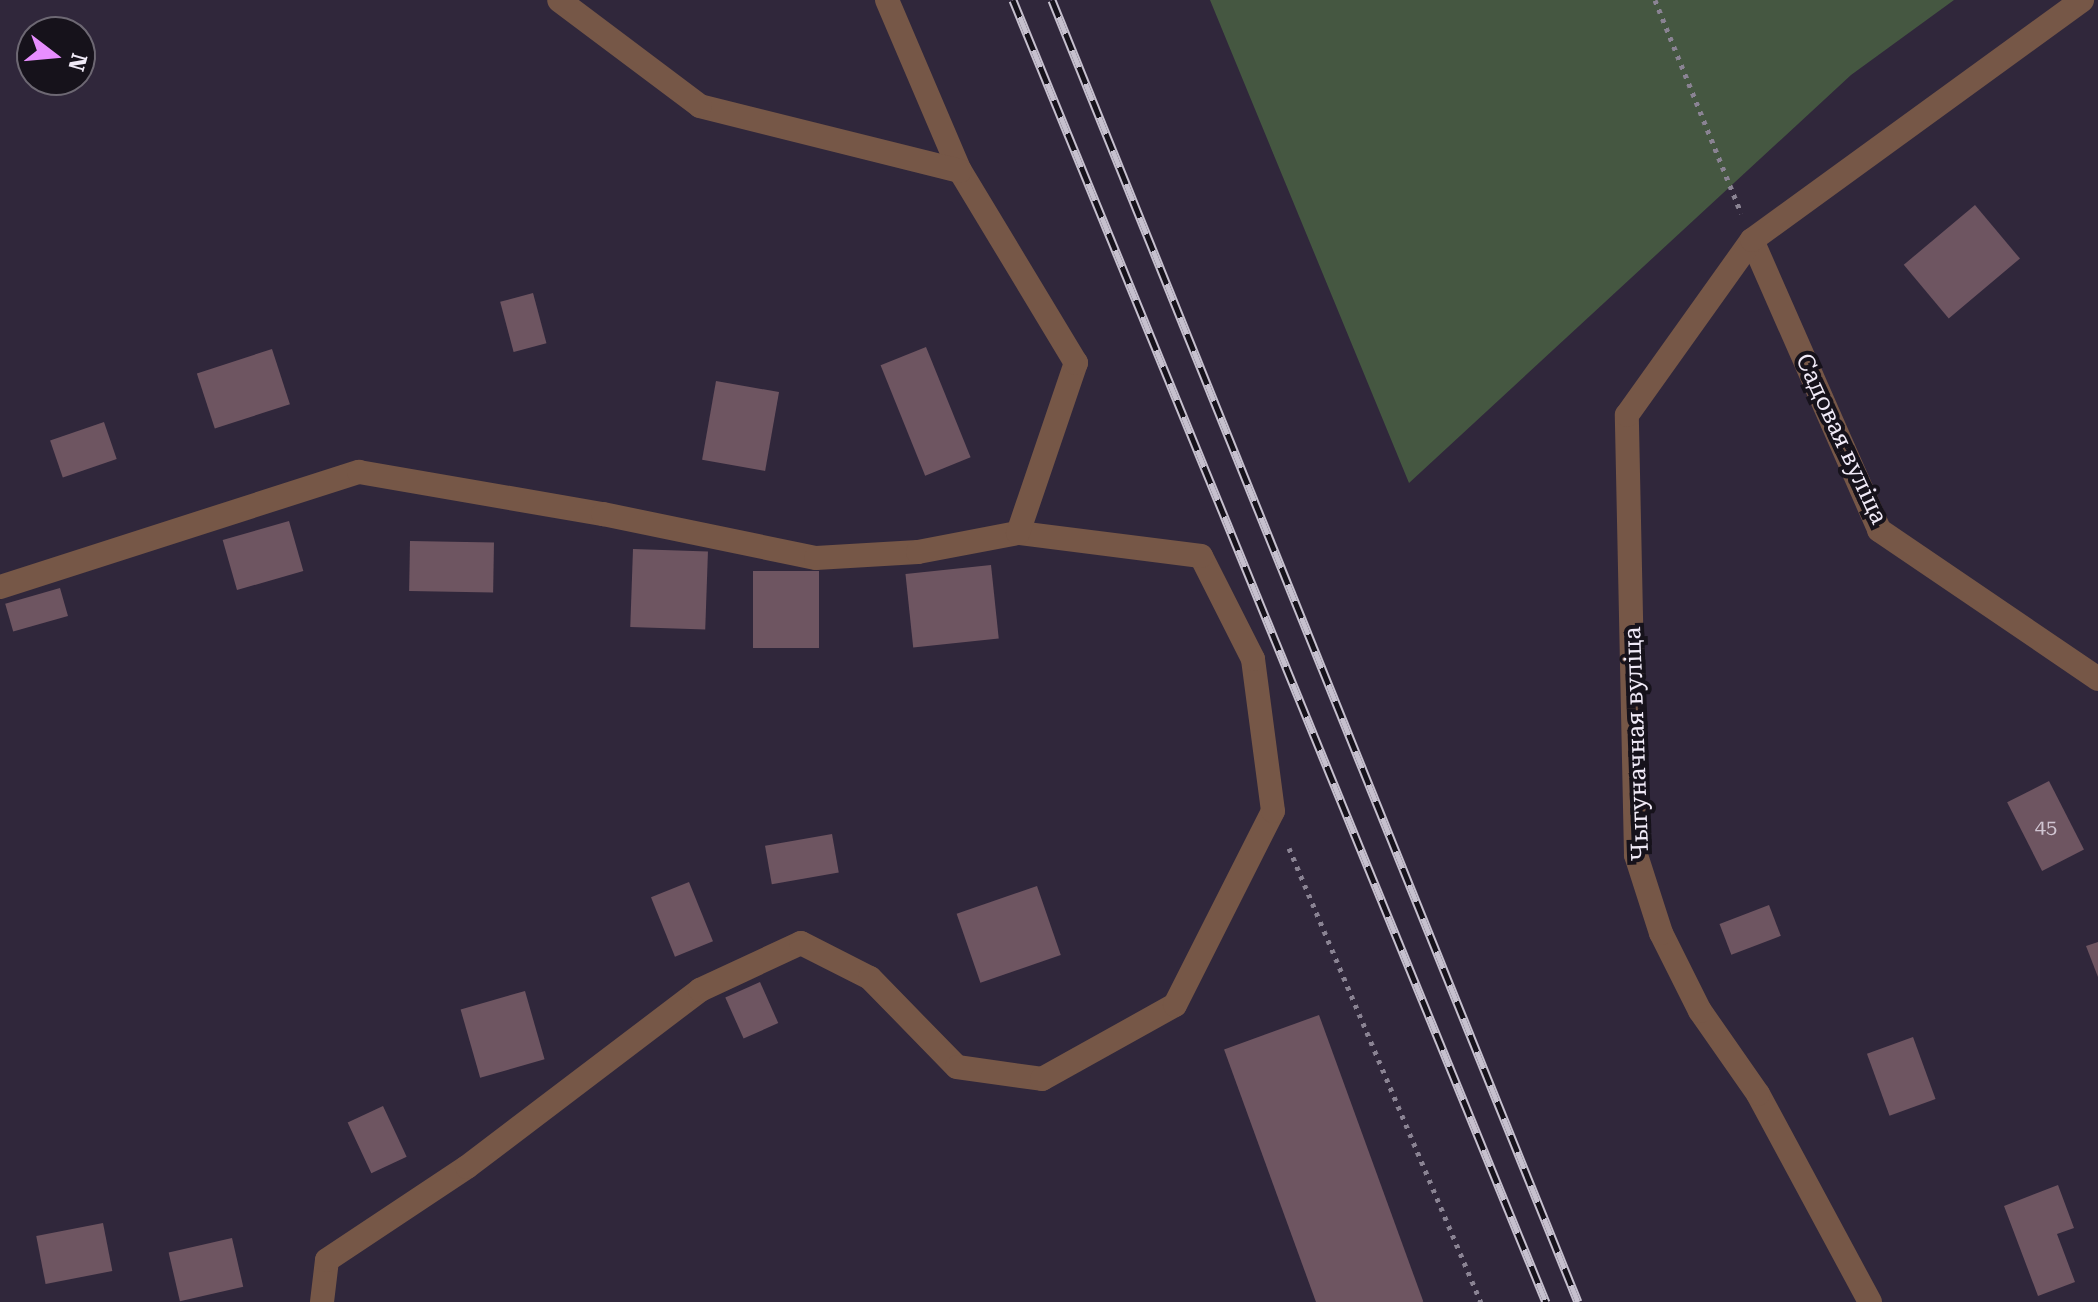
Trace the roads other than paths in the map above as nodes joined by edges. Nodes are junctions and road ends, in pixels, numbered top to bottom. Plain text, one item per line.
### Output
1 (559, 0) edge
2 (887, 0) edge
3 (2082, 0) edge
4 (960, 171) junction
5 (1752, 240) junction
6 (1018, 533) junction
7 (0, 587) edge
8 (2098, 679) edge
9 (322, 1302) edge
10 (1870, 1302) edge

1 - 4 street
2 - 4 street
3 - 5 street
4 - 6 street
5 - 8 street, Садовая вуліца
5 - 10 street, Чыгуначная вуліца
6 - 7 street
6 - 9 street

